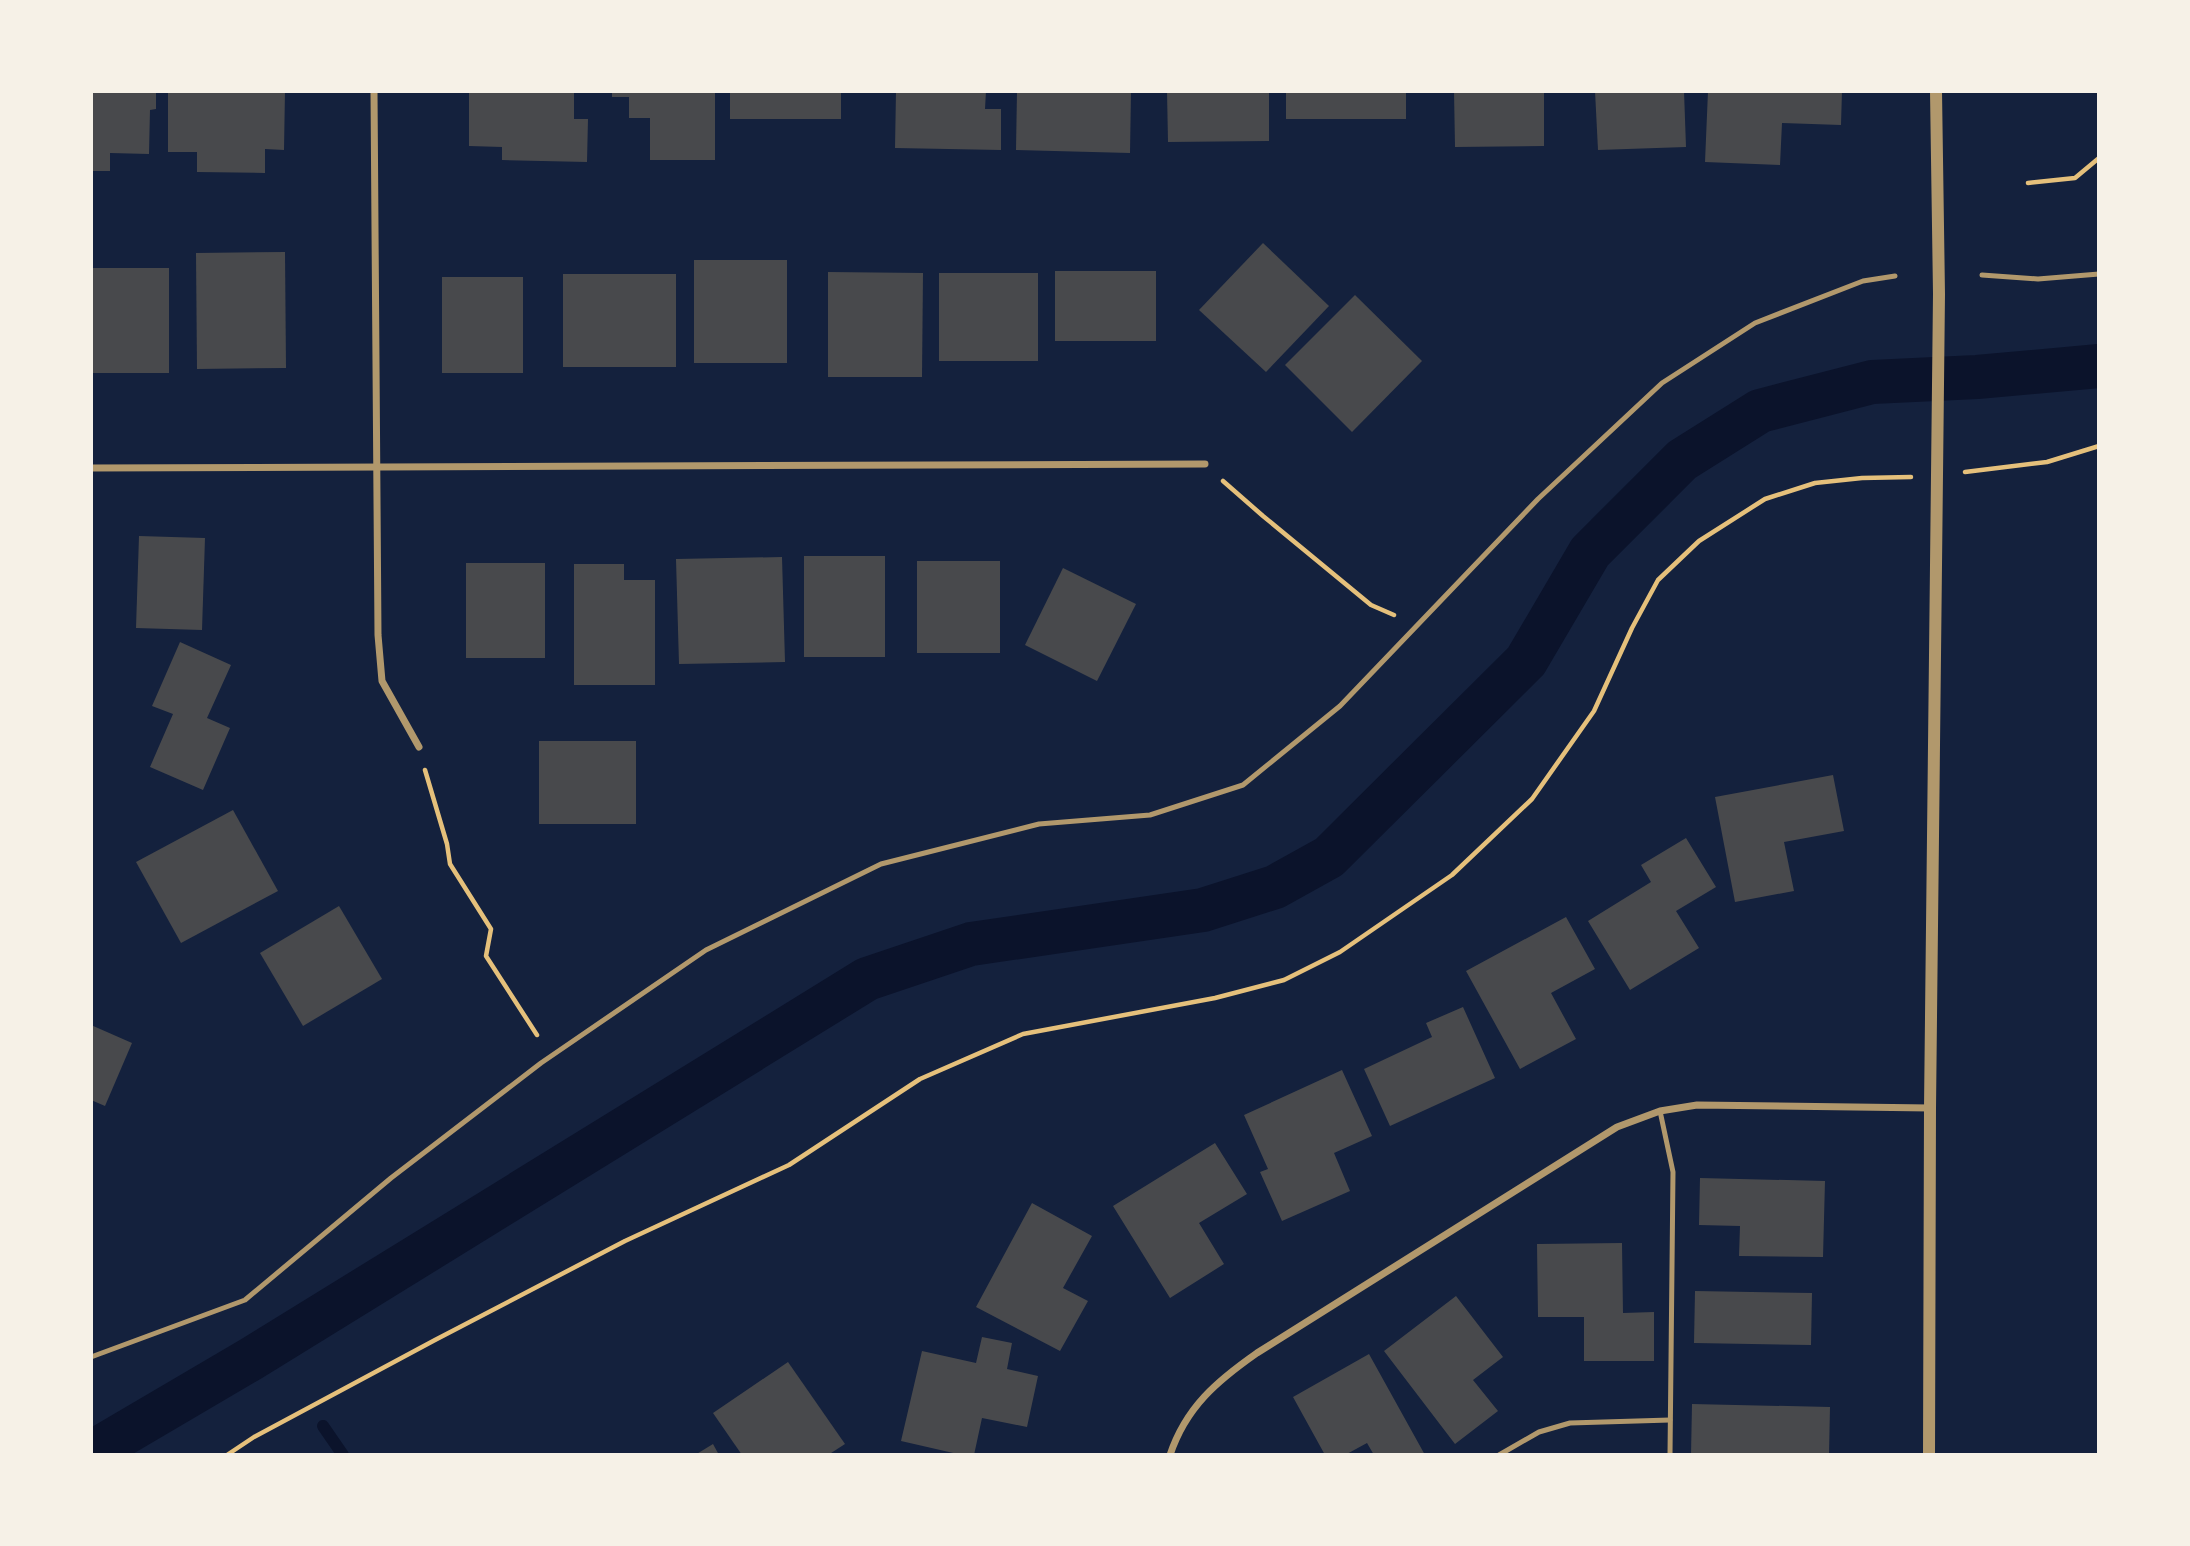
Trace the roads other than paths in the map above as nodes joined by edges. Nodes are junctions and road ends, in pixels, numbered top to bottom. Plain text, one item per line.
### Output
1 (374, 91) edge
2 (1936, 91) edge
3 (2099, 274) edge
4 (1982, 275) dead end
5 (1895, 276) dead end
6 (1205, 464) road end
7 (377, 466) junction
8 (91, 468) edge
9 (419, 747) road end
10 (1930, 1108) junction
11 (1660, 1111) junction
12 (91, 1357) edge
13 (1670, 1420) junction
14 (1170, 1455) edge
15 (1499, 1455) edge
16 (1670, 1455) edge
17 (1929, 1455) edge

1 - 7 street
2 - 10 street
3 - 4 lane
5 - 12 lane
6 - 7 street
7 - 8 street
7 - 9 street
10 - 11 street
10 - 17 street
11 - 13 lane
11 - 14 street
13 - 15 lane
13 - 16 lane

